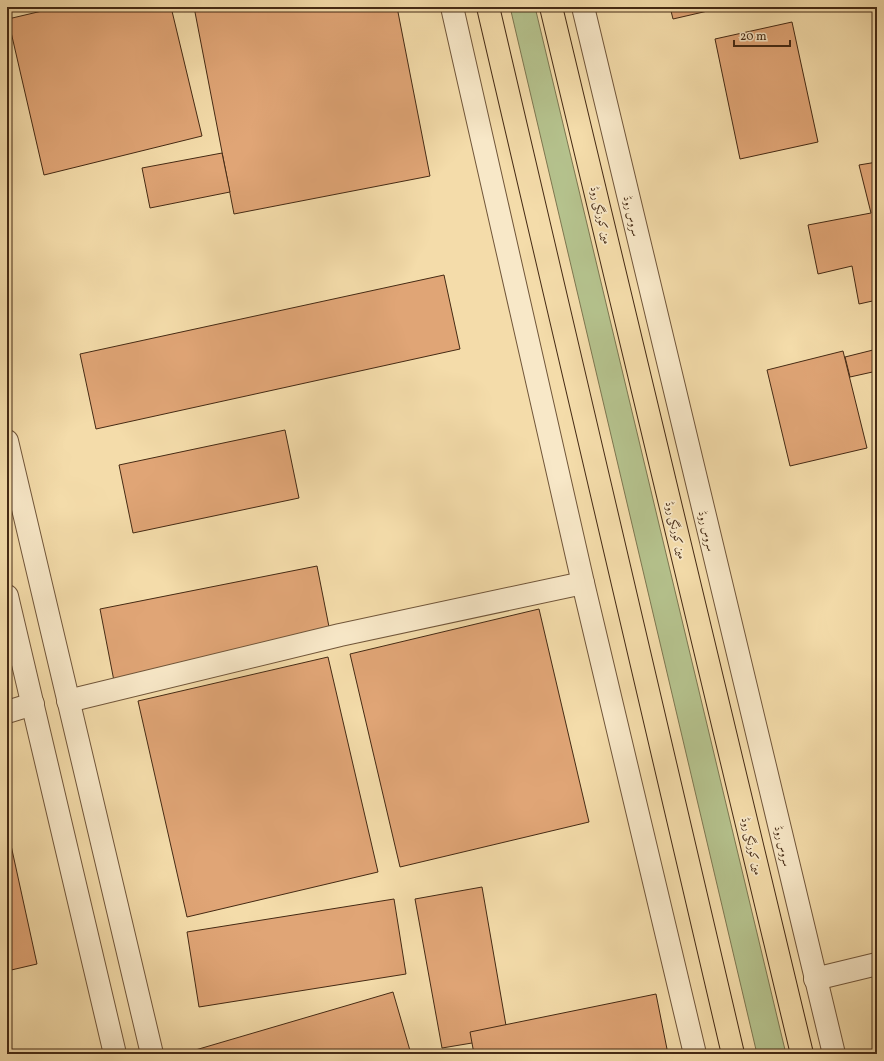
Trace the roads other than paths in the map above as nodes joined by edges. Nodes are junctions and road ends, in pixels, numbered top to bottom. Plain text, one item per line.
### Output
1 (452, 7) edge
2 (488, 7) edge
3 (551, 7) edge
4 (583, 7) edge
5 (7, 442) edge
6 (583, 583) junction
7 (7, 596) edge
8 (68, 702) junction
9 (33, 704) junction
10 (7, 712) edge
11 (110, 877) junction
12 (75, 885) junction
13 (877, 964) edge
14 (815, 978) junction
15 (115, 1054) edge
16 (152, 1054) edge
17 (694, 1054) edge
18 (733, 1054) edge
19 (802, 1054) edge
20 (834, 1054) edge

1 - 6 street
2 - 18 main road
3 - 19 main road, مین کورنگی روڈ
4 - 14 street, سروس روڈ
5 - 8 street
6 - 8 street
6 - 17 street
7 - 9 street
8 - 11 street
9 - 10 street
9 - 12 street
11 - 12 street
11 - 16 street
12 - 15 street
13 - 14 street
14 - 20 street, سروس روڈ

